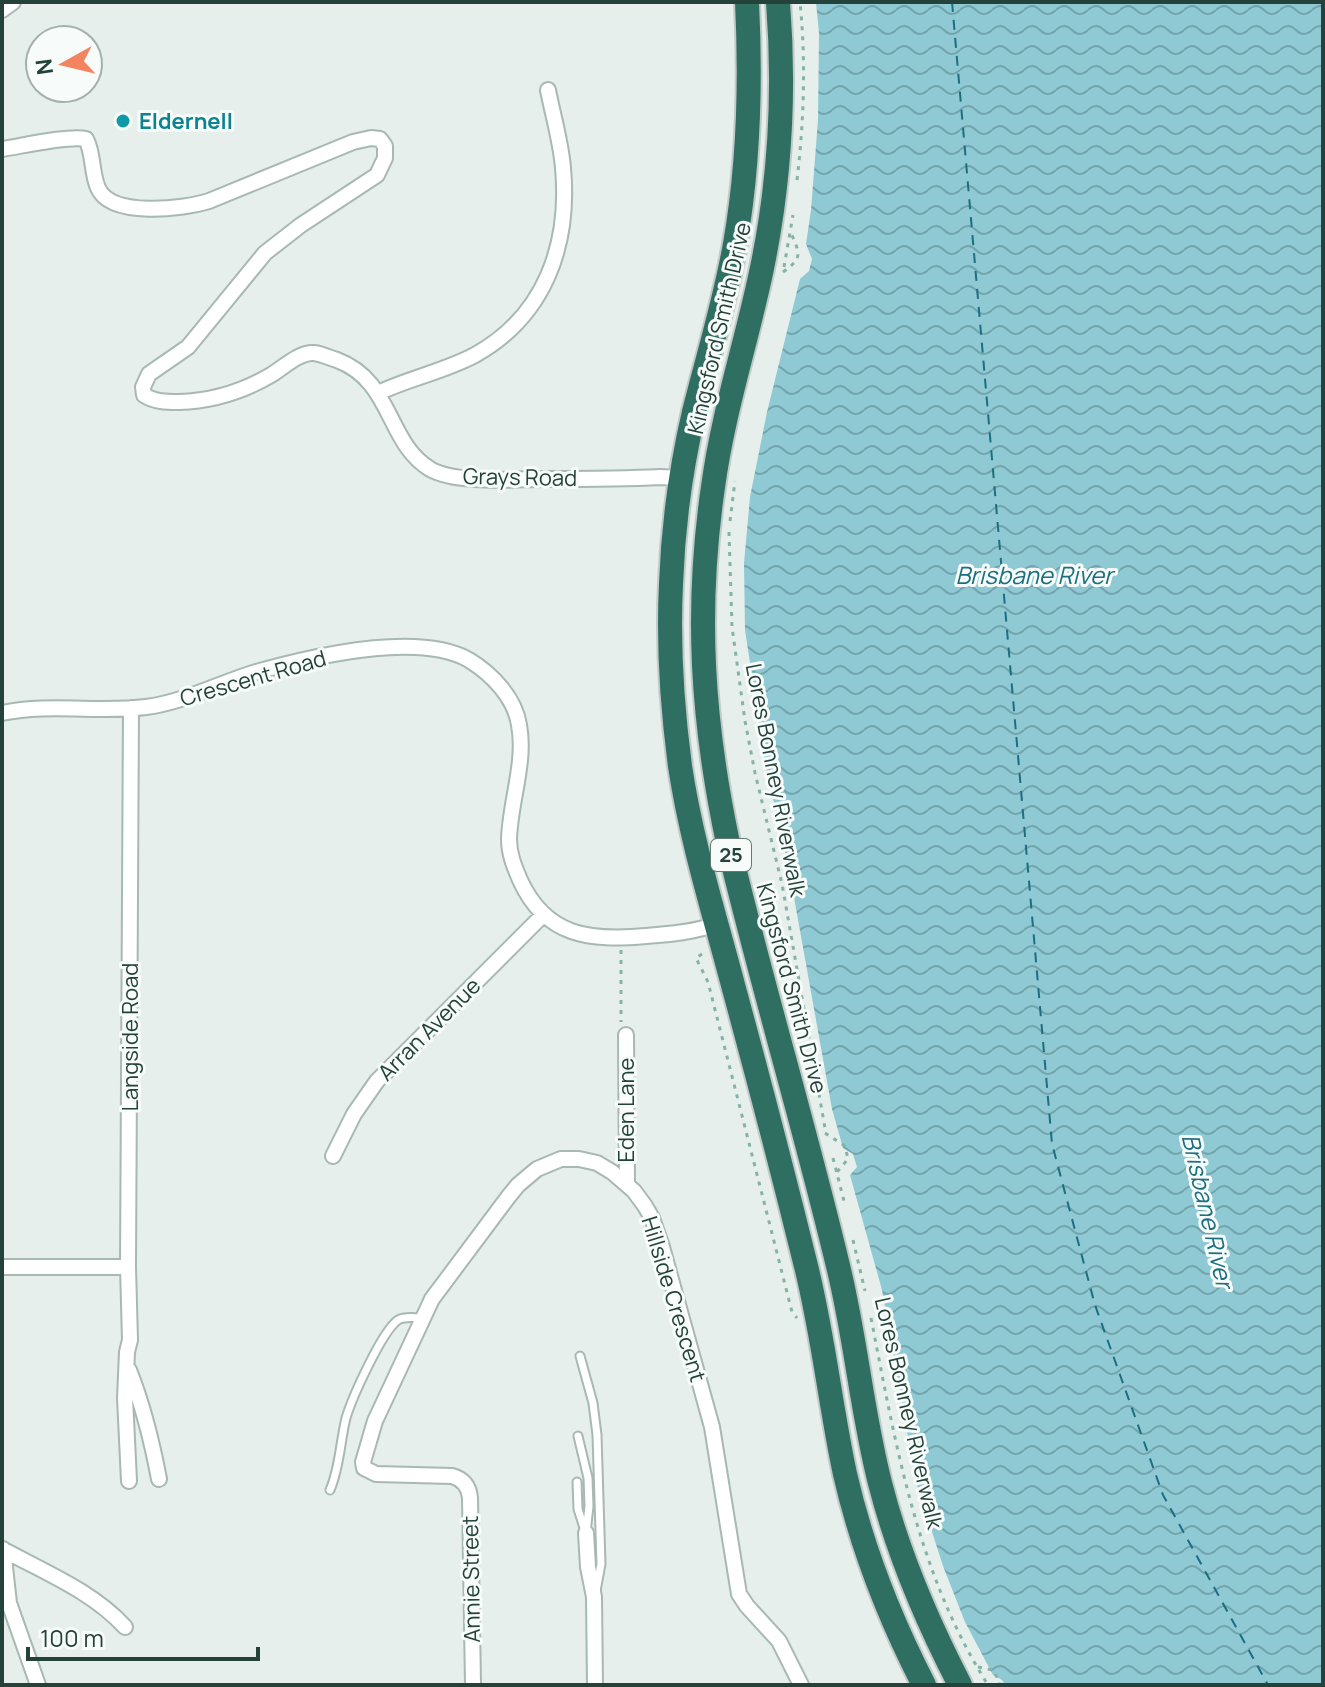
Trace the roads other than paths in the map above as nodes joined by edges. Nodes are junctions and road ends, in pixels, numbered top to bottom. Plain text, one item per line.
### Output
1 (13, 2) edge
2 (747, 2) edge
3 (778, 2) edge
4 (2, 10) edge
5 (548, 90) dead end
6 (2, 149) edge
7 (378, 393) junction
8 (682, 478) junction
9 (131, 708) junction
10 (2, 713) edge
11 (543, 915) junction
12 (717, 924) junction
13 (624, 1032) road end
14 (333, 1156) dead end
15 (627, 1184) junction
16 (2, 1267) edge
17 (128, 1267) junction
18 (422, 1318) junction
19 (580, 1356) dead end
20 (128, 1366) junction
21 (578, 1436) dead end
22 (363, 1467) joint
23 (159, 1479) dead end
24 (129, 1481) dead end
25 (577, 1482) dead end
26 (330, 1490) dead end
27 (586, 1533) junction
28 (2, 1549) edge
29 (594, 1597) junction
30 (125, 1627) dead end
31 (968, 1676) edge
32 (38, 1685) edge
33 (473, 1685) edge
34 (595, 1685) edge
35 (801, 1685) edge
36 (924, 1685) edge

1 - 4 street
2 - 8 highway, Kingsford Smith Drive / 25
3 - 31 highway, Kingsford Smith Drive / 25
5 - 7 street
6 - 7 street, Grays Road
7 - 8 street, Grays Road
8 - 12 highway, Kingsford Smith Drive / 25
9 - 10 street, Crescent Road
9 - 11 street, Crescent Road
9 - 17 street, Langside Road
11 - 12 street
11 - 14 street, Arran Avenue
12 - 36 highway, Kingsford Smith Drive / 25
13 - 15 street, Eden Lane
15 - 18 street, Hillside Crescent
15 - 35 street, Hillside Crescent
16 - 17 street
17 - 20 street, Langside Road
18 - 22 street, Hillside Crescent
18 - 26 lane
19 - 29 lane
20 - 23 street, Langside Road
20 - 24 street, Langside Road
21 - 27 lane
22 - 33 street, Annie Street
25 - 27 lane
27 - 29 street
28 - 30 street
28 - 32 street
29 - 34 street

